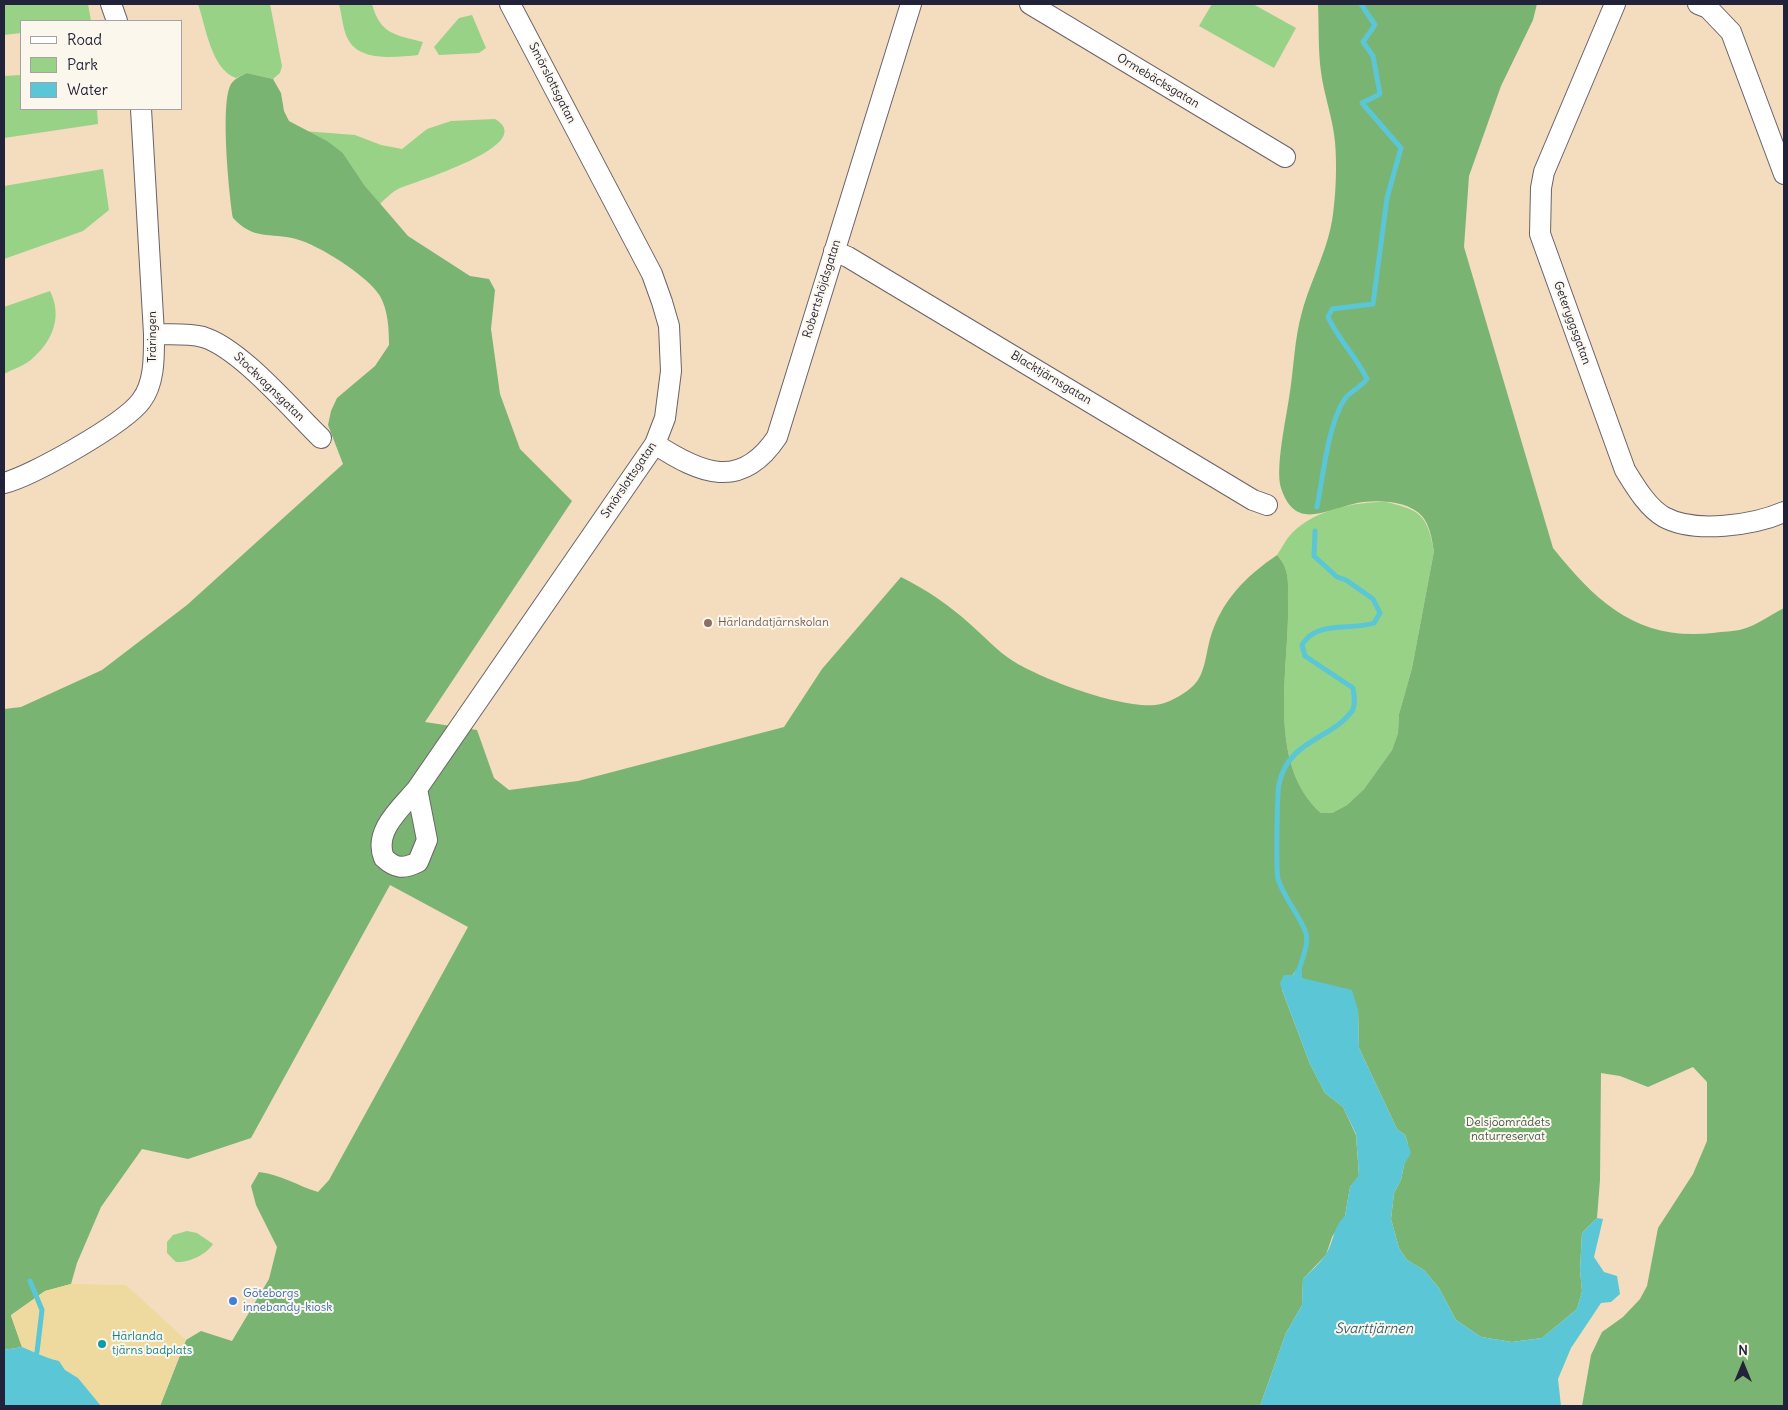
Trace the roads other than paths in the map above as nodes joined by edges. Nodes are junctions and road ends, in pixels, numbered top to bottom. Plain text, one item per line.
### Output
1 (111, 4) edge
2 (510, 4) edge
3 (911, 4) edge
4 (1030, 4) edge
5 (1616, 4) edge
6 (1698, 4) edge
7 (117, 20) edge
8 (141, 110) edge
9 (1286, 158) dead end
10 (1784, 174) edge
11 (834, 251) junction
12 (154, 334) junction
13 (321, 438) dead end
14 (655, 444) junction
15 (4, 483) edge
16 (1267, 505) dead end
17 (1784, 512) edge
18 (417, 788) dead end

1 - 7 street
2 - 14 street, Smörslottsgatan
3 - 11 street, Robertshöjdsgatan
4 - 9 street, Ormebäcksgatan
5 - 17 street, Geteryggsgatan
6 - 10 street
8 - 12 street, Träringen
11 - 14 street, Robertshöjdsgatan
11 - 16 street, Blacktjärnsgatan
12 - 13 street, Stockvagnsgatan
12 - 15 street, Träringen
14 - 18 street, Smörslottsgatan

